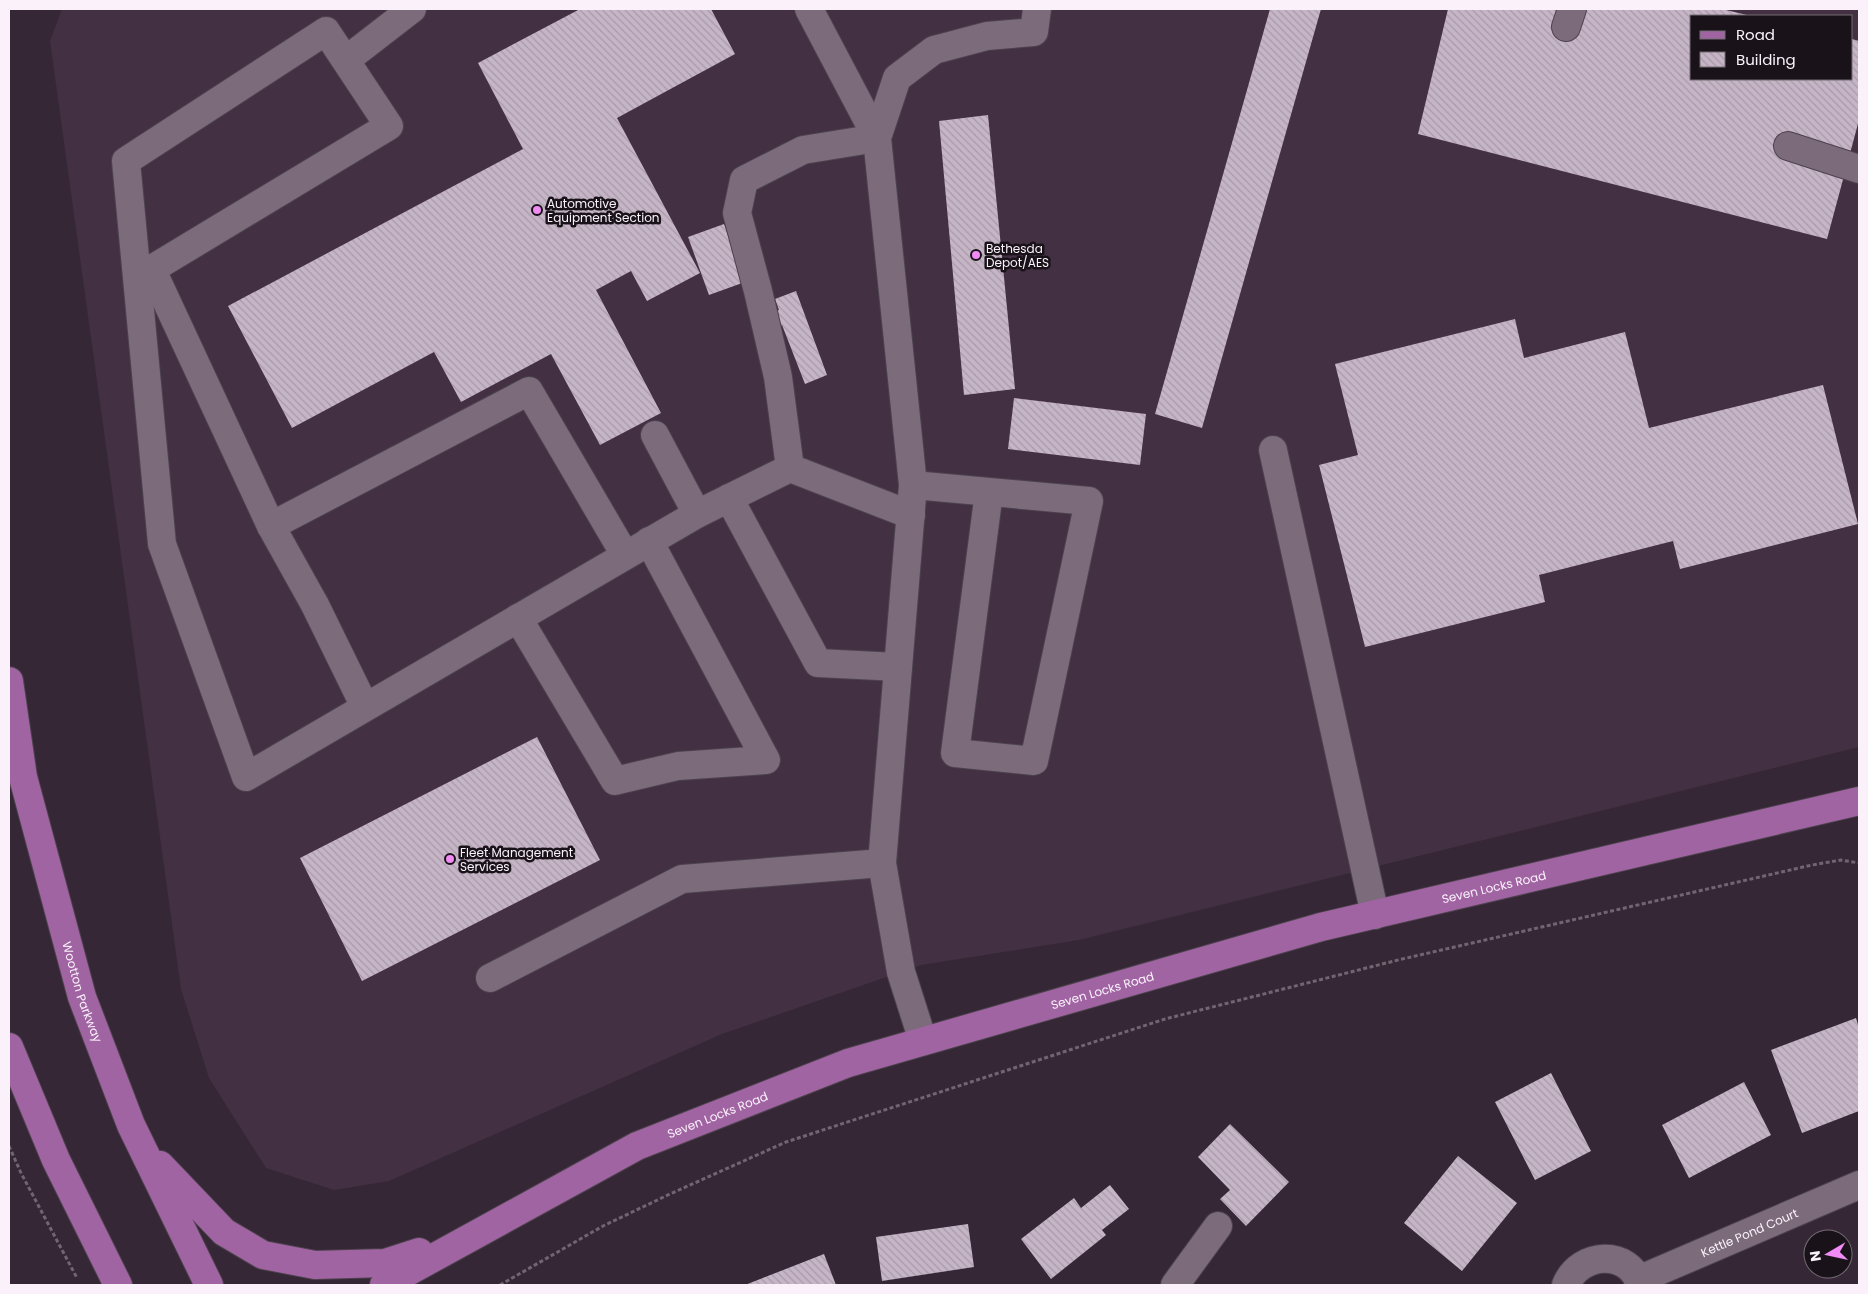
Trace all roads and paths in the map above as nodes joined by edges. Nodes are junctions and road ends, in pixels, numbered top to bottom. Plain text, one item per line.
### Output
1 (412, 9) edge
2 (810, 9) edge
3 (1037, 9) edge
4 (346, 60) junction
5 (877, 138) junction
6 (1788, 146) dead end
7 (1859, 170) edge
8 (144, 274) junction
9 (655, 435) dead end
10 (1273, 450) dead end
11 (790, 468) junction
12 (914, 485) junction
13 (989, 492) junction
14 (730, 498) junction
15 (697, 514) junction
16 (911, 515) junction
17 (271, 526) junction
18 (649, 541) junction
19 (625, 555) junction
20 (518, 618) junction
21 (898, 667) junction
22 (9, 681) edge
23 (365, 707) junction
24 (1859, 801) edge
25 (882, 863) junction
26 (1859, 863) edge
27 (1375, 915) junction
28 (490, 978) dead end
29 (923, 1041) junction
30 (9, 1046) edge
31 (9, 1146) edge
32 (142, 1147) junction
33 (1859, 1185) edge
34 (1218, 1226) dead end
35 (473, 1236) junction
36 (1639, 1283) edge
37 (81, 1285) edge
38 (118, 1285) edge
39 (208, 1285) edge
40 (384, 1285) edge
41 (500, 1285) edge
42 (1176, 1285) edge
43 (1566, 1285) edge

1 - 4 street
2 - 5 street
3 - 5 street
4 - 8 street
4 - 8 street
5 - 11 street
5 - 12 street
6 - 7 street
8 - 17 street
8 - 23 street
9 - 15 street
10 - 27 street
11 - 14 street
11 - 16 street
12 - 13 street
12 - 16 street
13 - 13 street
14 - 15 street
14 - 21 street
15 - 18 street
16 - 21 street
17 - 19 street
17 - 23 street
18 - 19 street
18 - 20 street
19 - 20 street
20 - 23 street
21 - 25 street
22 - 32 main road, Wootton Parkway
24 - 27 main road, Seven Locks Road
25 - 28 street
25 - 29 street
26 - 41 path
27 - 29 main road, Seven Locks Road
29 - 35 main road, Seven Locks Road
30 - 38 main road
31 - 37 path
32 - 35 main road
32 - 39 main road, Wootton Parkway
33 - 36 street, Kettle Pond Court
34 - 42 street
35 - 40 main road, Seven Locks Road
36 - 43 street, Kettle Pond Court

